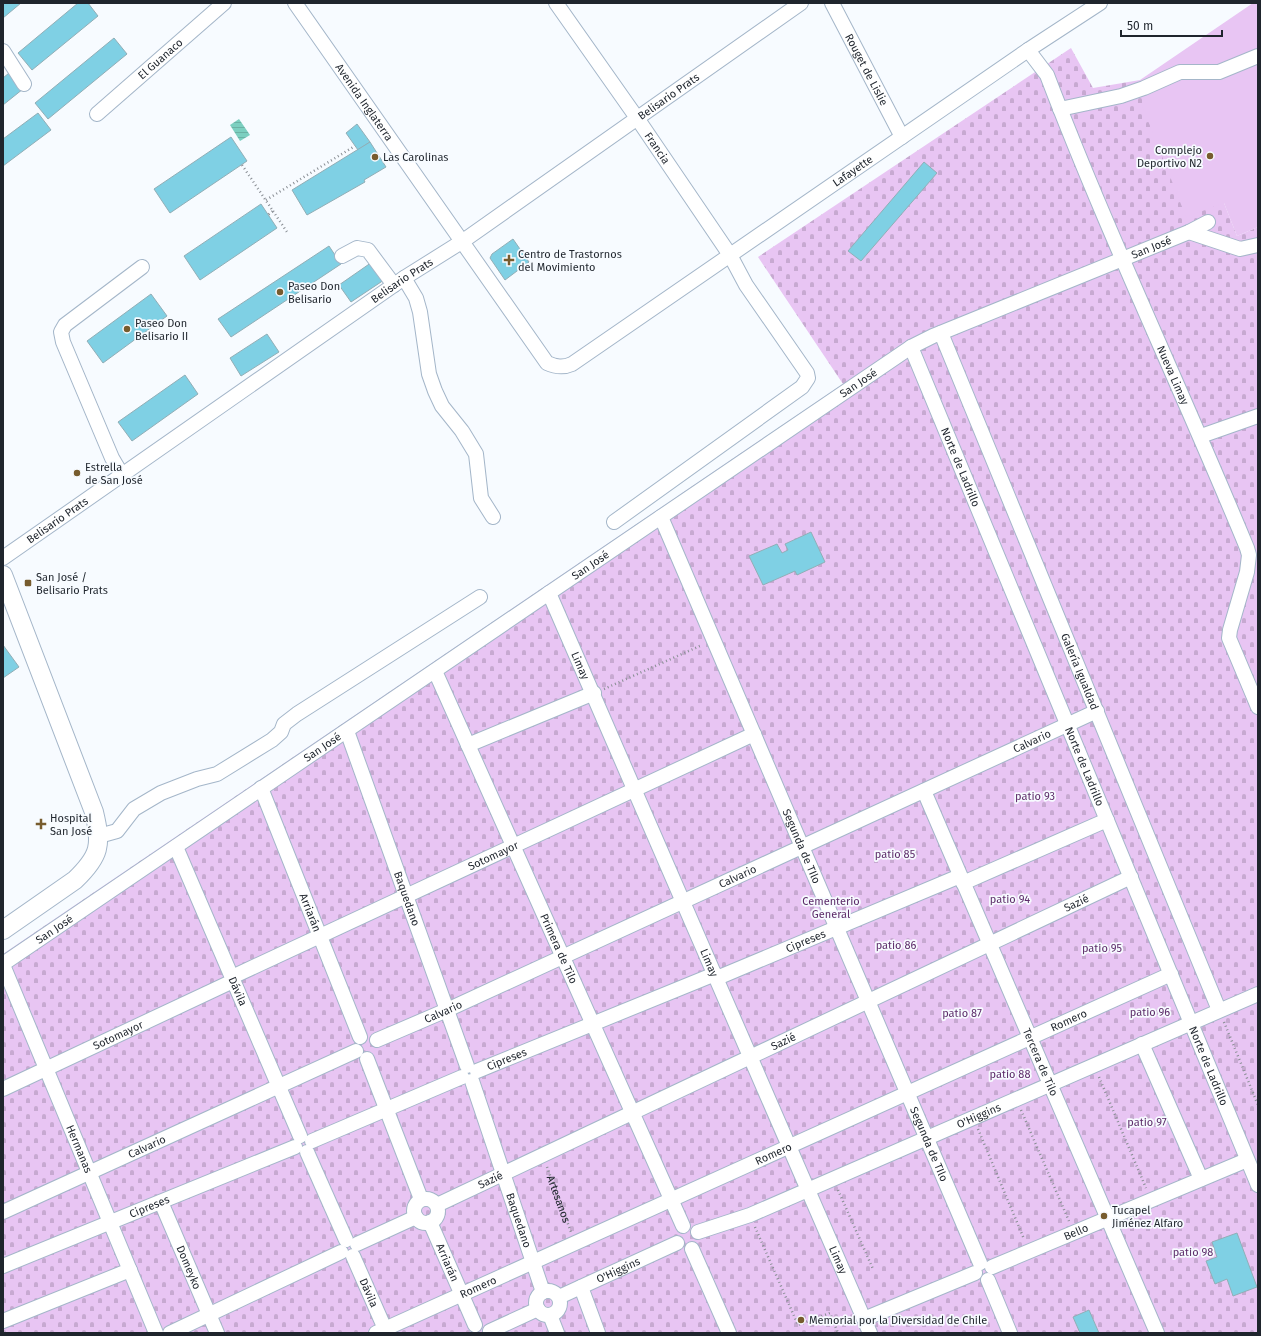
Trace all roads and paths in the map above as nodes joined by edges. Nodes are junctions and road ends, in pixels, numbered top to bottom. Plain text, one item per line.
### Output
1 (224, 3) edge
2 (295, 3) edge
3 (556, 3) edge
4 (801, 3) edge
5 (832, 3) edge
6 (1100, 3) edge
7 (1028, 50) junction
8 (3, 51) edge
9 (1258, 56) edge
10 (24, 84) dead end
11 (1060, 109) junction
12 (97, 114) dead end
13 (637, 118) junction
14 (902, 137) junction
15 (355, 146) dead end
16 (242, 165) dead end
17 (266, 200) junction
18 (273, 211) junction
19 (268, 214) dead end
20 (1208, 222) dead end
21 (287, 232) dead end
22 (1189, 232) junction
23 (463, 240) junction
24 (1258, 247) edge
25 (730, 255) junction
26 (342, 256) dead end
27 (1123, 260) junction
28 (142, 267) dead end
29 (399, 282) junction
30 (941, 333) junction
31 (606, 341) joint
32 (911, 347) junction
33 (1258, 416) edge
34 (1201, 436) junction
35 (122, 475) junction
36 (493, 517) dead end
37 (661, 517) junction
38 (614, 522) dead end
39 (3, 558) edge
40 (3, 575) edge
41 (550, 593) junction
42 (480, 597) dead end
43 (714, 640) junction
44 (435, 671) junction
45 (1253, 683) edge
46 (594, 693) junction
47 (1258, 707) edge
48 (1096, 712) junction
49 (1068, 725) junction
50 (347, 730) junction
51 (754, 734) junction
52 (468, 745) junction
53 (261, 788) junction
54 (635, 789) junction
55 (924, 791) junction
56 (1107, 820) junction
57 (99, 836) junction
58 (513, 846) junction
59 (802, 846) junction
60 (176, 847) junction
61 (1131, 878) junction
62 (962, 880) junction
63 (406, 895) junction
64 (684, 901) junction
65 (837, 928) junction
66 (3, 930) edge
67 (319, 936) junction
68 (990, 944) junction
69 (562, 956) junction
70 (3, 964) edge
71 (1171, 974) junction
72 (716, 976) junction
73 (232, 979) junction
74 (1258, 994) edge
75 (868, 1002) junction
76 (447, 1010) junction
77 (1219, 1010) junction
78 (1191, 1023) junction
79 (593, 1025) junction
80 (360, 1037) junction
81 (1030, 1038) junction
82 (377, 1040) junction
83 (1142, 1044) junction
84 (362, 1055) junction
85 (751, 1057) junction
86 (1094, 1065) junction
87 (46, 1069) junction
88 (470, 1074) junction
89 (1050, 1084) junction
90 (278, 1086) junction
91 (3, 1089) edge
92 (907, 1093) junction
93 (1016, 1099) junction
94 (1258, 1105) edge
95 (386, 1109) junction
96 (632, 1113) junction
97 (973, 1118) junction
98 (926, 1138) junction
99 (303, 1144) junction
100 (790, 1146) junction
101 (542, 1155) junction
102 (1247, 1160) junction
103 (89, 1172) junction
104 (503, 1173) junction
105 (833, 1179) junction
106 (1201, 1179) junction
107 (1258, 1185) edge
108 (808, 1190) junction
109 (421, 1200) junction
110 (671, 1200) junction
111 (1151, 1200) junction
112 (161, 1202) junction
113 (437, 1205) junction
114 (3, 1212) edge
115 (750, 1215) junction
116 (416, 1217) junction
117 (1108, 1218) junction
118 (430, 1222) junction
119 (110, 1223) junction
120 (683, 1226) junction
121 (698, 1232) junction
122 (1074, 1233) junction
123 (575, 1243) junction
124 (677, 1243) junction
125 (349, 1248) junction
126 (692, 1249) junction
127 (1029, 1251) junction
128 (533, 1261) junction
129 (3, 1266) edge
130 (873, 1269) dead end
131 (130, 1270) junction
132 (984, 1271) junction
133 (581, 1287) junction
134 (543, 1292) junction
135 (461, 1294) junction
136 (559, 1297) junction
137 (544, 1312) junction
138 (210, 1315) junction
139 (864, 1320) junction
140 (3, 1321) edge
141 (471, 1329) edge
142 (380, 1331) edge
143 (490, 1332) edge
144 (156, 1333) edge
145 (170, 1333) edge
146 (218, 1333) edge
147 (557, 1333) edge
148 (598, 1333) edge
149 (728, 1333) edge
150 (838, 1333) edge
151 (870, 1333) edge
152 (1010, 1333) edge
153 (1157, 1333) edge

1 - 12 street, El Guanaco
2 - 23 street, Avenida Inglaterra
3 - 13 street, Francia
4 - 13 street, Belisario Prats
5 - 14 street, Rouget de Lislie
6 - 7 street, Lafayette
7 - 11 street, Nueva Limay
7 - 14 street, Lafayette
8 - 10 street
9 - 11 street
11 - 27 street, Nueva Limay
13 - 23 street, Belisario Prats
13 - 25 street, Francia
14 - 25 street, Lafayette
15 - 17 path
16 - 17 path
17 - 18 path
18 - 19 path
18 - 21 path
20 - 22 street, San José
22 - 24 street
22 - 27 street, San José
23 - 29 street, Belisario Prats
23 - 31 street, Avenida Inglaterra
25 - 31 street, Lafayette
25 - 38 street, Francia
26 - 29 street
27 - 30 street, San José
27 - 34 street, Nueva Limay
28 - 35 street
29 - 35 street, Belisario Prats
29 - 36 street
30 - 32 street, San José
30 - 48 street, Galería Igualdad
32 - 37 street, San José
32 - 49 street, Norte de Ladrillo
33 - 34 street
34 - 45 street, Nueva Limay
35 - 39 street, Belisario Prats
37 - 41 street, San José
37 - 43 street, Segunda de TIlo
40 - 57 main road
41 - 44 street, San José
41 - 46 street, Limay
42 - 57 street
43 - 46 path
43 - 51 street, Segunda de TIlo
44 - 50 street, San José
44 - 52 street, Primera de Tilo
45 - 47 street, Nueva Limay
46 - 52 street
46 - 54 street, Limay
48 - 49 street, Calvario
48 - 77 street, Galería Igualdad
49 - 55 street, Calvario
49 - 56 street, Norte de Ladrillo
50 - 53 street, San José
50 - 63 street, Baquedano
51 - 54 street, Sotomayor
51 - 59 street, Segunda de TIlo
52 - 58 street, Primera de Tilo
53 - 60 street, San José
53 - 67 street, Arriarán
54 - 58 street, Sotomayor
54 - 64 street, Limay
55 - 59 street, Calvario
55 - 62 street, Tercera de Tilo
56 - 61 street, Norte de Ladrillo
56 - 62 street, Cipreses
57 - 66 main road
58 - 63 street, Sotomayor
58 - 69 street, Primera de Tilo
59 - 64 street, Calvario
59 - 65 street, Segunda de TIlo
60 - 70 street, San José
60 - 73 street, Dávila
61 - 68 street, Sazié
61 - 71 street, Norte de Ladrillo
62 - 65 street, Cipreses
62 - 68 street, Tercera de Tilo
63 - 67 street, Sotomayor
63 - 76 street, Baquedano
64 - 69 street, Calvario
64 - 72 street, Limay
65 - 72 street, Cipreses
65 - 75 street, Segunda de TIlo
67 - 73 street, Sotomayor
67 - 80 street, Arriarán
68 - 75 street, Sazié
68 - 81 street, Tercera de Tilo
69 - 76 street, Calvario
69 - 79 street, Primera de Tilo
70 - 87 street, Hermanas
71 - 78 street, Norte de Ladrillo
71 - 81 street, Romero
72 - 79 street, Cipreses
72 - 85 street, Limay
73 - 87 street, Sotomayor
73 - 90 street, Dávila
74 - 77 street, O'Higgins
75 - 85 street, Sazié
75 - 92 street, Segunda de TIlo
76 - 82 street, Calvario
76 - 88 street, Baquedano
77 - 78 street, O'Higgins
77 - 94 path
78 - 83 street, O'Higgins
78 - 102 street, Norte de Ladrillo
79 - 88 street, Cipreses
79 - 96 street, Primera de Tilo
80 - 82 street
80 - 84 street
81 - 89 street, Tercera de Tilo
81 - 92 street, Romero
82 - 84 street
83 - 86 street, O'Higgins
83 - 106 street
84 - 90 street, Calvario
84 - 95 street
85 - 96 street, Sazié
85 - 100 street, Limay
86 - 89 street, O'Higgins
86 - 111 path
87 - 91 street, Sotomayor
87 - 103 street, Hermanas
88 - 95 street, Cipreses
88 - 104 street, Baquedano
89 - 93 street, O'Higgins
89 - 117 street, Tercera de Tilo
90 - 99 street, Dávila
90 - 103 street, Calvario
92 - 98 street, Segunda de TIlo
92 - 100 street, Romero
93 - 97 street, O'Higgins
93 - 122 path
95 - 99 street, Cipreses
95 - 109 street
96 - 101 street, Sazié
96 - 110 street, Primera de Tilo
97 - 98 street, O'Higgins
97 - 127 path
98 - 105 street, O'Higgins
98 - 132 street, Segunda de TIlo
99 - 112 street, Cipreses
99 - 125 street, Dávila
100 - 108 street, Limay
100 - 110 street, Romero
101 - 104 street, Sazié
101 - 123 path, Artesanos
102 - 106 street, Bello
102 - 107 street, Norte de Ladrillo
103 - 114 street, Calvario
103 - 119 street, Hermanas
104 - 113 street, Sazié
104 - 128 street, Baquedano
105 - 108 street, O'Higgins
105 - 130 path
106 - 111 street, Bello
108 - 115 street, O'Higgins
108 - 139 street, Limay
109 - 113 street
109 - 116 street
110 - 120 street, Primera de Tilo
110 - 123 street, Romero
111 - 117 street, Bello
112 - 119 street, Cipreses
112 - 138 street, Domeyko
113 - 118 street
115 - 121 street, O'Higgins
115 - 150 path
116 - 118 street
116 - 125 street
117 - 122 street, Bello
117 - 153 street, Tercera de Tilo
118 - 135 street, Arriarán
119 - 129 street, Cipreses
119 - 131 street, Hermanas
120 - 121 street
120 - 124 street
121 - 126 street
122 - 127 street, Bello
123 - 128 street, Romero
124 - 126 street
124 - 133 street, O'Higgins
125 - 138 street
125 - 142 street, Dávila
126 - 149 street
127 - 132 street, Bello
128 - 134 street, Baquedano
128 - 135 street, Romero
131 - 140 street
131 - 144 street, Hermanas
132 - 139 street, Bello
132 - 152 street, Segunda de TIlo
133 - 136 street, O'Higgins
133 - 148 street
134 - 136 street
134 - 137 street
135 - 141 street, Arriarán
135 - 142 street, Romero
136 - 137 street
137 - 143 street
137 - 147 street
138 - 145 street
138 - 146 street, Domeyko
139 - 151 street, Limay
141 - 143 street

